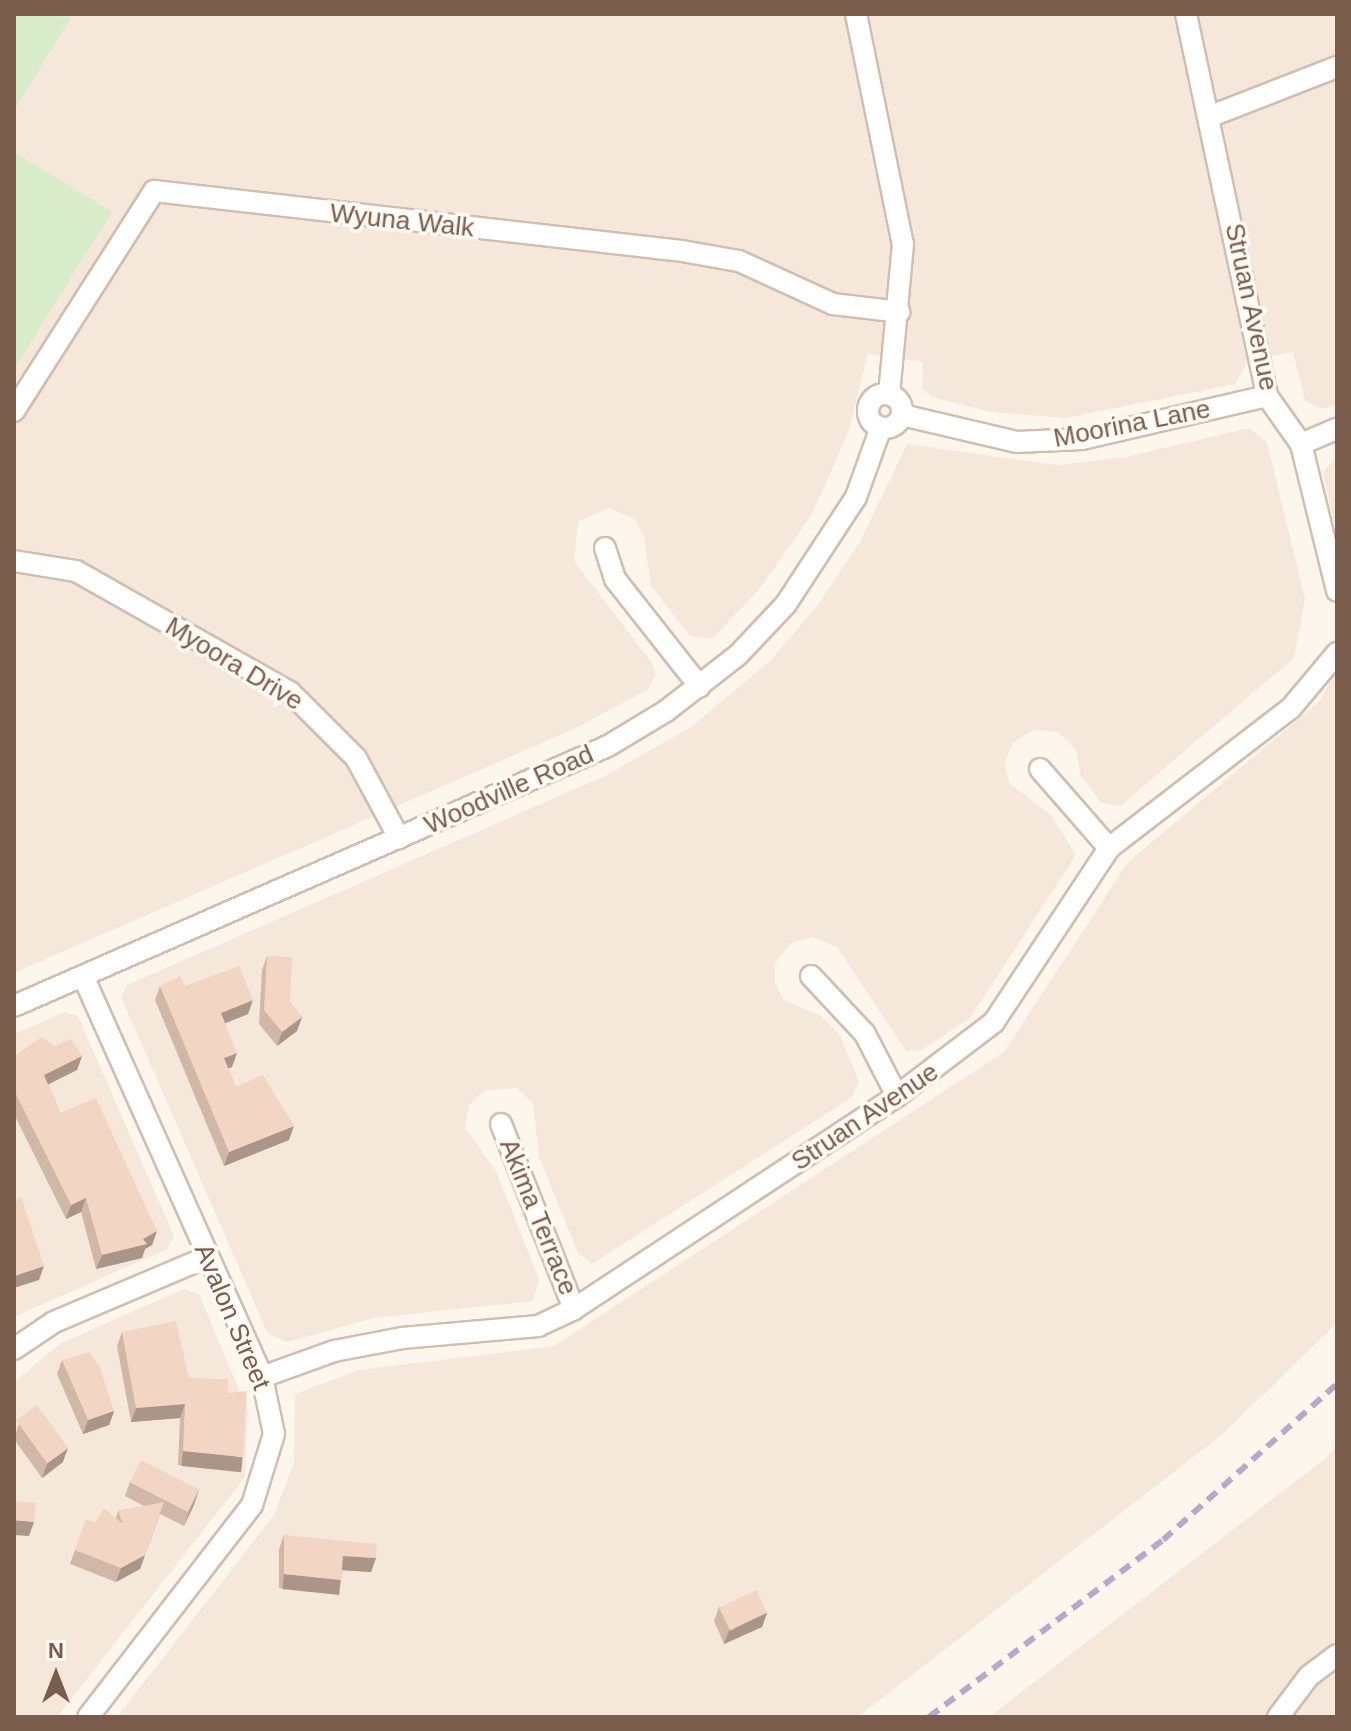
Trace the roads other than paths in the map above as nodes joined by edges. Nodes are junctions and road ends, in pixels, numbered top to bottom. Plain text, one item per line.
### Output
1 (856, 14) edge
2 (1186, 14) edge
3 (1337, 67) edge
4 (1211, 116) junction
5 (900, 312) junction
6 (889, 394) junction
7 (1267, 396) junction
8 (14, 411) edge
9 (902, 415) junction
10 (881, 427) junction
11 (1337, 429) edge
12 (1301, 444) junction
13 (605, 548) dead end
14 (14, 561) edge
15 (1337, 591) edge
16 (1337, 653) edge
17 (700, 687) junction
18 (1040, 769) dead end
19 (399, 838) junction
20 (1109, 848) junction
21 (83, 976) junction
22 (811, 976) dead end
23 (14, 1006) edge
24 (897, 1096) junction
25 (501, 1124) dead end
26 (207, 1257) junction
27 (574, 1309) junction
28 (14, 1349) edge
29 (262, 1377) junction
30 (1337, 1655) edge
31 (88, 1717) edge
32 (1278, 1717) edge

1 - 5 street
2 - 4 street, Struan Avenue
3 - 4 street
4 - 7 street, Struan Avenue
5 - 6 street
5 - 8 street, Wyuna Walk
6 - 9 street
6 - 10 street, Woodville Road
7 - 9 street, Moorina Lane
7 - 12 street, Struan Avenue
9 - 10 street
10 - 17 street, Woodville Road
11 - 12 street
12 - 15 street, Struan Avenue
13 - 17 street
14 - 19 street, Myoora Drive
16 - 20 street, Struan Avenue
17 - 19 street, Woodville Road
18 - 20 street
19 - 21 street, Woodville Road
20 - 24 street, Struan Avenue
21 - 23 street, Woodville Road
21 - 26 street, Avalon Street
22 - 24 street
24 - 27 street, Struan Avenue
25 - 27 street, Akima Terrace
26 - 28 street
26 - 29 street, Avalon Street
27 - 29 street, Struan Avenue
29 - 31 street, Avalon Street
30 - 32 street

